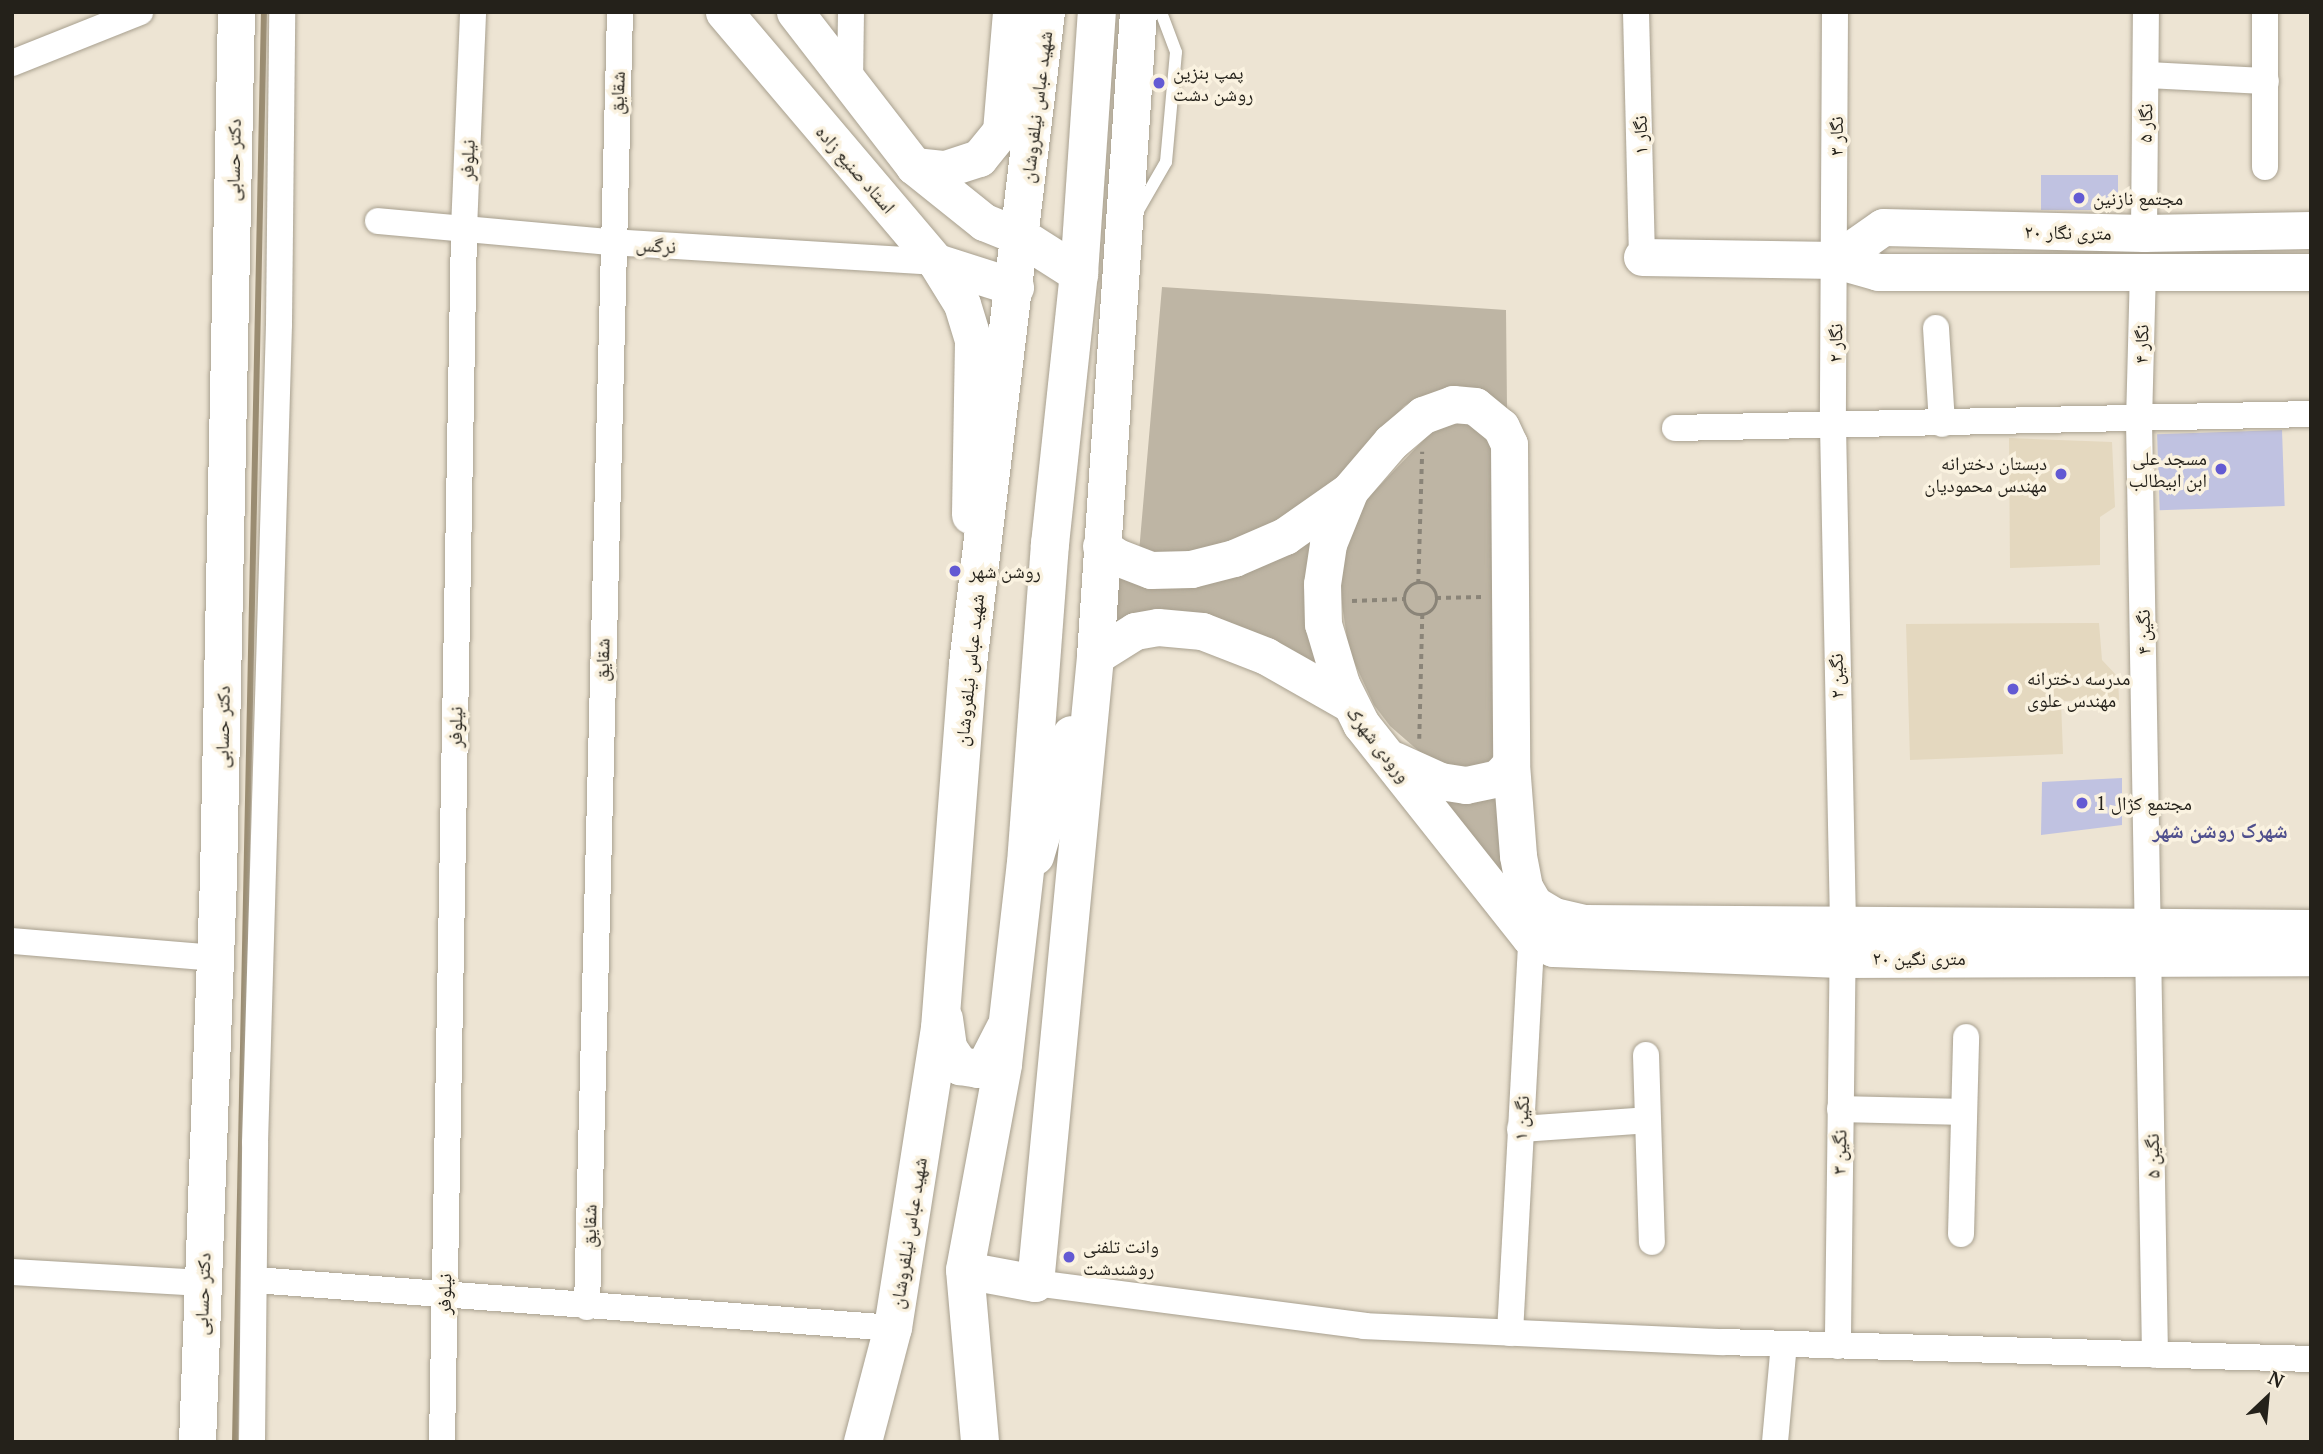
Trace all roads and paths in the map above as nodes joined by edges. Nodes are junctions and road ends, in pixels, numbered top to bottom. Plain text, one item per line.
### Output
1 (140, 12) edge
2 (236, 12) edge
3 (282, 12) edge
4 (473, 12) edge
5 (620, 12) edge
6 (724, 12) edge
7 (850, 12) edge
8 (1011, 12) edge
9 (1046, 12) edge
10 (1097, 12) edge
11 (1138, 12) edge
12 (1161, 12) edge
13 (1636, 12) edge
14 (1835, 12) edge
15 (2146, 12) edge
16 (2265, 12) edge
17 (800, 19) edge
18 (764, 61) junction
19 (12, 63) edge
20 (2146, 75) junction
21 (2266, 81) junction
22 (850, 83) junction
23 (914, 166) junction
24 (2265, 167) dead end
25 (378, 221) dead end
26 (1124, 228) junction
27 (464, 229) junction
28 (2311, 230) edge
29 (1021, 237) junction
30 (611, 242) junction
31 (2143, 251) junction
32 (1643, 257) joint
33 (1836, 260) junction
34 (936, 262) junction
35 (2311, 272) edge
36 (1079, 274) junction
37 (1015, 287) junction
38 (1936, 328) dead end
39 (2311, 414) edge
40 (1423, 415) junction
41 (2139, 420) junction
42 (1942, 424) junction
43 (1833, 426) junction
44 (1675, 428) dead end
45 (1349, 491) junction
46 (983, 543) junction
47 (1101, 546) junction
48 (1418, 584) junction
49 (1511, 597) junction
50 (1436, 598) junction
51 (1405, 599) junction
52 (1321, 603) junction
53 (1422, 615) junction
54 (1095, 656) junction
55 (1349, 703) junction
56 (1511, 764) junction
57 (1404, 765) junction
58 (1021, 901) junction
59 (1532, 920) junction
60 (2311, 928) edge
61 (12, 941) edge
62 (1842, 942) junction
63 (2148, 943) junction
64 (2311, 957) edge
65 (214, 958) junction
66 (942, 1007) junction
67 (1007, 1025) junction
68 (1966, 1037) dead end
69 (1646, 1055) dead end
70 (1840, 1109) junction
71 (1964, 1112) junction
72 (1648, 1120) junction
73 (1520, 1129) junction
74 (1961, 1234) dead end
75 (1652, 1242) dead end
76 (965, 1270) junction
77 (12, 1272) edge
78 (255, 1280) junction
79 (203, 1283) junction
80 (1035, 1283) junction
81 (444, 1297) junction
82 (587, 1307) junction
83 (893, 1328) junction
84 (1510, 1333) junction
85 (1784, 1344) junction
86 (1838, 1346) junction
87 (2155, 1355) junction
88 (2311, 1359) edge
89 (197, 1442) edge
90 (252, 1442) edge
91 (442, 1442) edge
92 (863, 1442) edge
93 (980, 1442) edge
94 (1775, 1442) edge

1 - 19 street
2 - 65 street, دکتر حسابی
3 - 78 street
4 - 27 street, نیلوفر
5 - 30 street, شقایق
6 - 18 street, استاد صنیع زاده
7 - 22 street
8 - 23 street
9 - 29 main road, شهید عباس نیلفروشان
10 - 36 main road
11 - 26 street
12 - 26 lane
13 - 32 street, نگار ۱
14 - 33 street, نگار ۳
15 - 20 street, نگار ۵
16 - 21 street
17 - 18 street
17 - 22 street
18 - 34 street, استاد صنیع زاده
20 - 21 street
20 - 31 street, نگار ۵
21 - 24 street
22 - 23 street
23 - 29 street
25 - 27 street, نرگس
26 - 47 street
27 - 30 street, نرگس
27 - 81 street, نیلوفر
28 - 31 street, ۲۰ متری نگار
29 - 36 main road
29 - 37 main road, شهید عباس نیلفروشان
30 - 34 street, نرگس
30 - 82 street, شقایق
31 - 33 street, ۲۰ متری نگار
31 - 35 street, ۲۰ متری نگار
31 - 41 street, نگار ۴
32 - 33 street, ۲۰ متری نگار
33 - 43 street, نگار ۲
34 - 37 street
34 - 46 street, استاد صنیع زاده
36 - 37 main road
36 - 58 main road
37 - 46 main road, شهید عباس نیلفروشان
38 - 42 street
39 - 41 street
40 - 45 street
40 - 48 path
40 - 49 street
41 - 42 street
41 - 63 street, نگین ۴
42 - 43 street
43 - 44 street
43 - 62 street, نگین ۲
45 - 47 street
45 - 52 street
46 - 66 main road, شهید عباس نیلفروشان
47 - 54 street
48 - 50 path
48 - 51 path
49 - 50 path
49 - 56 street
50 - 53 path
51 - 52 path
51 - 53 path
52 - 55 street
53 - 57 path
54 - 55 street, ورودی شهرک
54 - 58 street
54 - 80 street
55 - 57 street, ورودی شهرک
56 - 57 street
56 - 59 street
57 - 59 street, ورودی شهرک
58 - 67 main road
59 - 62 street, ۲۰ متری نگین
59 - 73 street, نگین ۱
60 - 63 street, ۲۰ متری نگین
61 - 65 street
62 - 63 street, ۲۰ متری نگین
62 - 70 street, نگین ۳
63 - 64 street, ۲۰ متری نگین
63 - 87 street, نگین ۵
65 - 79 street, دکتر حسابی
66 - 67 main road
66 - 83 main road, شهید عباس نیلفروشان
67 - 76 main road
68 - 71 street
69 - 72 street
70 - 71 street
70 - 86 street, نگین ۳
71 - 74 street
72 - 73 street
72 - 75 street
73 - 84 street, نگین ۱
76 - 80 street
76 - 93 main road
77 - 79 street
78 - 81 street
78 - 90 street
79 - 89 street, دکتر حسابی
80 - 84 street
81 - 82 street
81 - 91 street, نیلوفر
82 - 83 street
83 - 92 main road, شهید عباس نیلفروشان
84 - 85 street
85 - 86 street
85 - 94 street
86 - 87 street
87 - 88 street

